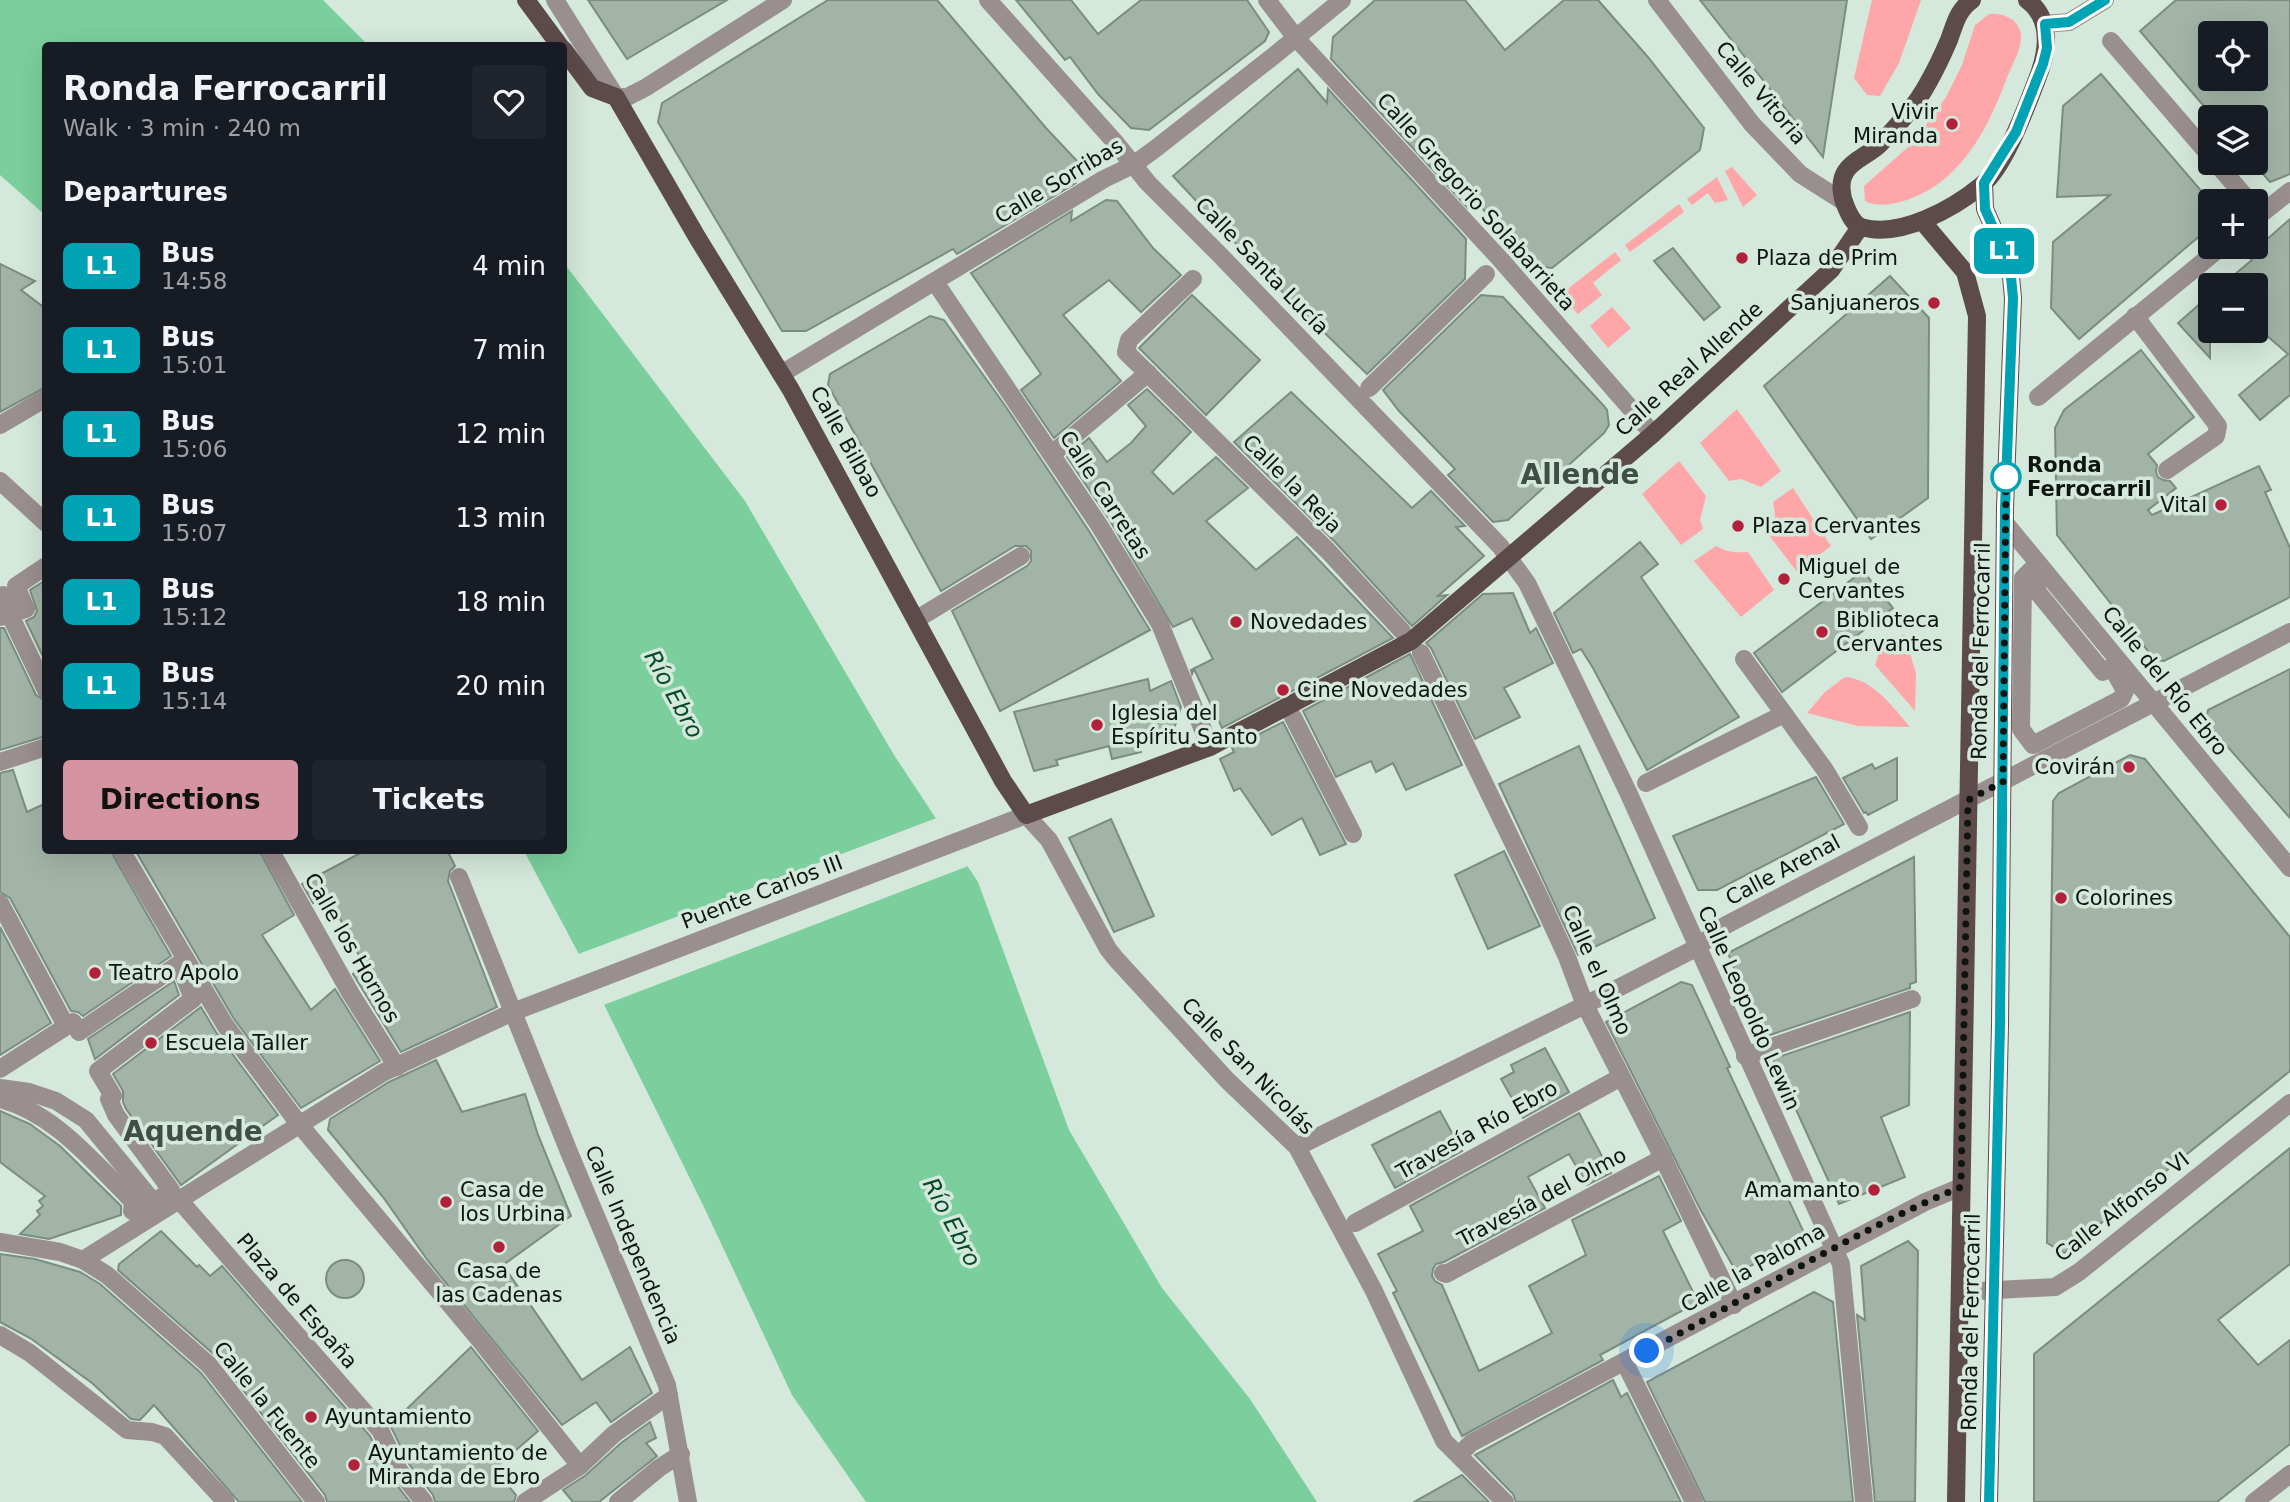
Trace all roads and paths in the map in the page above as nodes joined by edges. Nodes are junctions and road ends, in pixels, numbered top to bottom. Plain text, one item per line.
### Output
1 (526, 0) edge
2 (555, 0) edge
3 (783, 0) edge
4 (988, 0) edge
5 (1267, 0) edge
6 (1342, 0) edge
7 (1657, 0) edge
8 (2027, 0) edge
9 (2105, 0) edge
10 (1969, 1) edge
11 (2045, 24) junction
12 (1296, 38) junction
13 (2111, 41) dead end
14 (557, 42) edge
15 (567, 54) edge
16 (616, 97) junction
17 (2198, 142) edge
18 (1133, 165) junction
19 (2226, 175) edge
20 (1984, 183) junction
21 (2237, 189) edge
22 (2290, 191) edge
23 (1844, 202) junction
24 (2268, 204) edge
25 (1922, 221) junction
26 (1860, 227) junction
27 (2206, 259) edge
28 (1486, 274) dead end
29 (1193, 279) dead end
30 (935, 282) junction
31 (2135, 316) junction
32 (1148, 373) junction
33 (781, 374) junction
34 (1369, 388) dead end
35 (2038, 397) dead end
36 (42, 400) edge
37 (0, 425) edge
38 (1653, 434) junction
39 (1052, 454) junction
40 (2166, 470) dead end
41 (0, 481) edge
42 (42, 519) edge
43 (2005, 523) junction
44 (1021, 556) dead end
45 (1510, 558) junction
46 (42, 569) edge
47 (1, 591) edge
48 (5, 616) edge
49 (917, 619) junction
50 (1402, 631) dead end
51 (2290, 632) edge
52 (1421, 653) dead end
53 (1744, 659) dead end
54 (42, 683) edge
55 (2154, 702) junction
56 (1784, 714) junction
57 (1293, 717) dead end
58 (2021, 729) joint
59 (1210, 747) junction
60 (42, 748) edge
61 (0, 762) edge
62 (2003, 782) junction
63 (1646, 783) dead end
64 (1968, 800) junction
65 (1026, 814) junction
66 (1859, 827) dead end
67 (1353, 834) dead end
68 (123, 854) edge
69 (272, 854) edge
70 (2290, 867) edge
71 (459, 877) dead end
72 (0, 903) edge
73 (1696, 947) junction
74 (1912, 999) dead end
75 (1585, 1005) junction
76 (513, 1012) junction
77 (66, 1026) junction
78 (1745, 1056) junction
79 (397, 1067) junction
80 (0, 1069) edge
81 (1621, 1077) junction
82 (0, 1088) edge
83 (0, 1099) edge
84 (2290, 1102) edge
85 (299, 1124) junction
86 (1297, 1147) junction
87 (1663, 1158) junction
88 (1961, 1187) junction
89 (180, 1201) junction
90 (158, 1207) junction
91 (1355, 1223) dead end
92 (0, 1242) edge
93 (1834, 1250) junction
94 (83, 1260) junction
95 (1443, 1273) dead end
96 (1995, 1290) junction
97 (1960, 1292) junction
98 (1734, 1305) junction
99 (0, 1335) edge
100 (1625, 1363) junction
101 (669, 1395) junction
102 (681, 1454) junction
103 (1459, 1455) junction
104 (580, 1466) junction
105 (2290, 1474) edge
106 (226, 1502) edge
107 (316, 1502) edge
108 (424, 1502) edge
109 (525, 1502) edge
110 (618, 1502) edge
111 (688, 1502) edge
112 (1505, 1502) edge
113 (1694, 1502) edge
114 (1864, 1502) edge
115 (1956, 1502) edge
116 (1989, 1502) edge
117 (2254, 1502) edge

1 - 14 main road
2 - 16 street, Calle Bilbao
3 - 16 street
4 - 18 street, Calle Santa Lucía
5 - 12 street, Calle Gregorio Solabarrieta
6 - 12 street, Calle Sorribas
7 - 23 street, Calle Vitoria
8 - 11 main road
9 - 11 street
10 - 23 main road
11 - 20 main road
12 - 18 street, Calle Sorribas
12 - 38 street, Calle Gregorio Solabarrieta
13 - 17 street
15 - 16 main road
16 - 33 main road, Calle Bilbao
18 - 30 street, Calle Sorribas
18 - 45 street, Calle Santa Lucía
19 - 21 street
20 - 25 main road
20 - 43 main road, Ronda del Ferrocarril
22 - 24 street
23 - 26 main road
25 - 26 main road
25 - 64 main road, Ronda del Ferrocarril
26 - 38 main road, Calle Real Allende
27 - 31 street
28 - 34 street
29 - 32 street, Calle la Reja
30 - 33 street, Calle Sorribas
30 - 39 street, Calle Carretas
31 - 35 street
31 - 40 street
32 - 39 street
32 - 50 street, Calle la Reja
33 - 49 main road, Calle Bilbao
36 - 37 street
38 - 45 main road, Calle Real Allende
39 - 59 street, Calle Carretas
41 - 42 street
43 - 55 street, Calle del Río Ebro
43 - 62 main road, Ronda del Ferrocarril
44 - 49 street
45 - 59 main road, Calle Real Allende
45 - 73 street, Calle Leopoldo Lewin
46 - 48 street
47 - 48 street
48 - 54 street
49 - 65 main road, Calle Bilbao
51 - 55 street, Calle Arenal
52 - 75 street, Calle el Olmo
53 - 56 street
55 - 62 street, Calle Arenal
55 - 70 street, Calle del Río Ebro
56 - 63 street
56 - 66 street
57 - 67 street
58 - 58 street
59 - 65 main road, Calle Real Allende
60 - 61 street
62 - 64 street, Calle Arenal
62 - 96 main road, Ronda del Ferrocarril
64 - 73 street, Calle Arenal
64 - 88 main road, Ronda del Ferrocarril
65 - 76 street, Puente Carlos III
65 - 86 street, Calle San Nicolás
68 - 85 street
69 - 79 street, Calle los Hornos
71 - 76 street, Calle Independencia
72 - 77 street
73 - 75 street, Calle Arenal
73 - 78 street, Calle Leopoldo Lewin
74 - 78 street
75 - 81 street, Calle el Olmo
75 - 86 street, Calle Arenal
76 - 79 street, Puente Carlos III
76 - 101 street, Calle Independencia
77 - 80 street
77 - 90 street
78 - 93 street, Calle Leopoldo Lewin
79 - 85 street, Puente Carlos III
81 - 87 street, Calle el Olmo
81 - 91 street, Travesía Río Ebro
82 - 90 street
83 - 90 street
84 - 96 street, Calle Alfonso VI
85 - 89 street, Puente Carlos III
85 - 104 street
86 - 103 street, Calle San Nicolás
87 - 95 street, Travesía del Olmo
87 - 98 street, Calle el Olmo
88 - 93 street, Calle la Paloma
88 - 97 main road, Ronda del Ferrocarril
89 - 90 street, Puente Carlos III
89 - 108 street, Plaza de España
90 - 94 street, Puente Carlos III
92 - 94 street, Calle la Fuente
93 - 98 street, Calle la Paloma
93 - 114 street, Calle Leopoldo Lewin
94 - 107 street, Calle la Fuente
96 - 97 street, Calle Alfonso VI
96 - 116 main road, Ronda del Ferrocarril
97 - 115 main road, Ronda del Ferrocarril
98 - 100 street, Calle la Paloma
99 - 106 street
100 - 103 street, Calle la Paloma
100 - 113 street
101 - 102 street, Calle Independencia
101 - 104 street
102 - 110 street
102 - 111 street, Calle Independencia
103 - 112 street, Calle San Nicolás
104 - 109 street
105 - 117 street

